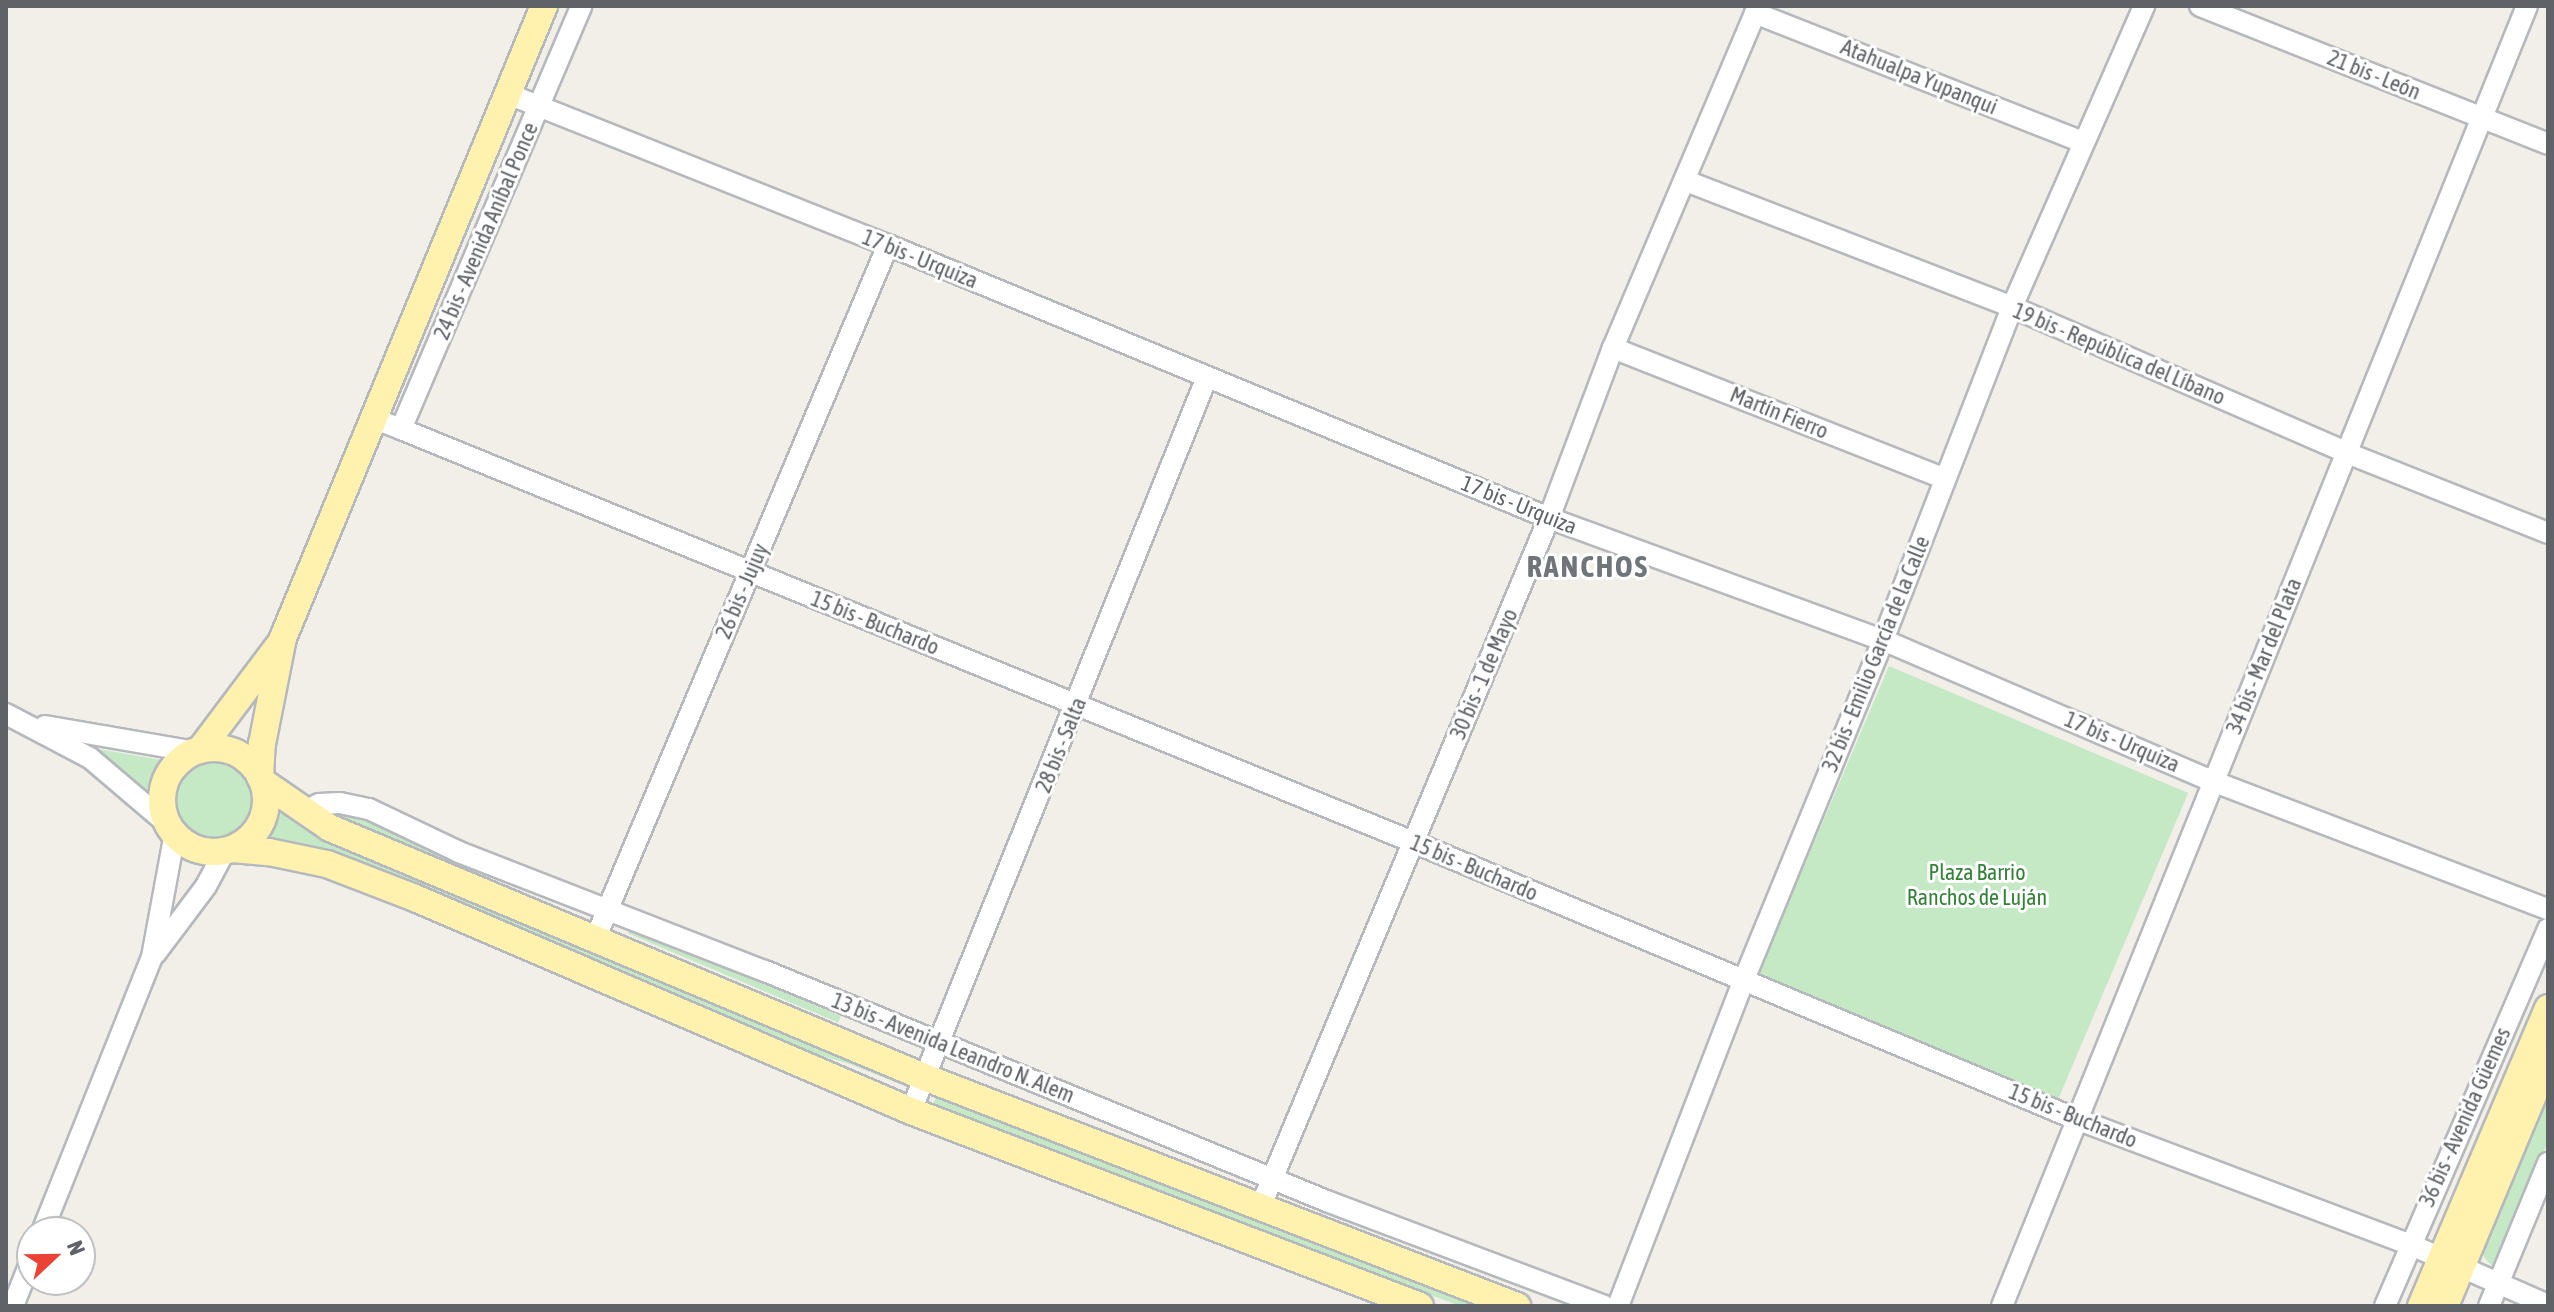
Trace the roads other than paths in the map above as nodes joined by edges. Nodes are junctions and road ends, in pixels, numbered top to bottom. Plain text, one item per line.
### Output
1 (544, 6) edge
2 (581, 6) edge
3 (2144, 6) edge
4 (2200, 6) edge
5 (2527, 6) edge
6 (1756, 9) edge
7 (508, 94) junction
8 (539, 107) junction
9 (2480, 118) junction
10 (2083, 142) junction
11 (2548, 144) edge
12 (1686, 181) junction
13 (888, 245) junction
14 (2012, 307) junction
15 (1613, 348) junction
16 (1207, 377) junction
17 (375, 419) junction
18 (401, 429) junction
19 (2347, 453) junction
20 (1945, 479) junction
21 (1549, 518) junction
22 (2548, 533) edge
23 (749, 572) junction
24 (283, 638) junction
25 (1883, 640) junction
26 (1078, 704) junction
27 (6, 714) edge
28 (26, 722) junction
29 (198, 751) junction
30 (262, 780) junction
31 (2212, 781) junction
32 (302, 812) junction
33 (173, 830) junction
34 (1413, 842) junction
35 (228, 850) junction
36 (2548, 909) edge
37 (607, 910) junction
38 (2548, 929) edge
39 (596, 937) junction
40 (152, 957) junction
41 (1743, 982) junction
42 (2548, 1008) edge
43 (938, 1042) junction
44 (2548, 1060) edge
45 (924, 1077) junction
46 (911, 1111) junction
47 (2076, 1119) junction
48 (2548, 1163) edge
49 (1272, 1179) junction
50 (1260, 1208) junction
51 (48, 1216) edge
52 (2409, 1244) junction
53 (2450, 1262) junction
54 (2498, 1285) junction
55 (2548, 1305) edge
56 (1420, 1306) edge
57 (1517, 1306) edge
58 (1604, 1306) edge
59 (1618, 1306) edge
60 (2002, 1306) edge
61 (2385, 1306) edge
62 (2421, 1306) edge
63 (2445, 1306) edge
64 (2489, 1306) edge

1 - 7 main road, 24 bis - Avenida Aníbal Ponce
2 - 8 street, 24 bis - Avenida Aníbal Ponce
3 - 10 street, 32 bis - Emilio García de la Calle
4 - 9 street, 21 bis - León
5 - 9 street, 34 bis - Mar del Plata
6 - 10 street, Atahualpa Yupanqui
6 - 12 street, 30 bis - 1 de Mayo
7 - 8 street, 17 bis - Urquiza
7 - 17 main road, 24 bis - Avenida Aníbal Ponce
8 - 13 street, 17 bis - Urquiza
8 - 18 street, 24 bis - Avenida Aníbal Ponce
9 - 11 street, 21 bis - León
9 - 19 street, 34 bis - Mar del Plata
10 - 14 street, 32 bis - Emilio García de la Calle
12 - 14 street, 19 bis - República del Líbano
12 - 15 street, 30 bis - 1 de Mayo
13 - 16 street, 17 bis - Urquiza
13 - 23 street, 26 bis - Jujuy
14 - 19 street, 19 bis - República del Líbano
14 - 20 street, 32 bis - Emilio García de la Calle
15 - 20 street, Martín Fierro
15 - 21 street, 30 bis - 1 de Mayo
16 - 21 street, 17 bis - Urquiza
16 - 26 street, 28 bis - Salta
17 - 18 street
17 - 24 main road, 24 bis - Avenida Aníbal Ponce
18 - 23 street, 15 bis - Buchardo
19 - 22 street, 19 bis - República del Líbano
19 - 31 street, 34 bis - Mar del Plata
20 - 25 street, 32 bis - Emilio García de la Calle
21 - 25 street, 17 bis - Urquiza
21 - 34 street, 30 bis - 1 de Mayo
23 - 26 street, 15 bis - Buchardo
23 - 37 street, 26 bis - Jujuy
24 - 29 main road, 24 bis - Avenida Aníbal Ponce
24 - 30 main road, 24 bis - Avenida Aníbal Ponce
25 - 31 street, 17 bis - Urquiza
25 - 41 street, 32 bis - Emilio García de la Calle
26 - 34 street, 15 bis - Buchardo
26 - 43 street, 28 bis - Salta
27 - 28 street
28 - 29 street
28 - 33 street
29 - 30 main road
29 - 33 main road
30 - 32 main road, 13 bis - Avenida Leandro N. Alem
30 - 35 main road
31 - 36 street, 17 bis - Urquiza
31 - 47 street, 34 bis - Mar del Plata
32 - 37 street, 13 bis - Avenida Leandro N. Alem
32 - 39 main road, 13 bis - Avenida Leandro N. Alem
33 - 35 main road
33 - 40 street
34 - 41 street, 15 bis - Buchardo
34 - 49 street, 30 bis - 1 de Mayo
35 - 40 street
35 - 46 main road
37 - 39 street, 26 bis - Jujuy
37 - 43 street, 13 bis - Avenida Leandro N. Alem
38 - 52 street, 36 bis - Avenida Güemes
39 - 45 main road, 13 bis - Avenida Leandro N. Alem
40 - 51 street
41 - 47 street, 15 bis - Buchardo
41 - 59 street, 32 bis - Emilio García de la Calle
42 - 53 main road, 36 bis - Avenida Güemes
43 - 45 street, 28 bis - Salta
43 - 49 street, 13 bis - Avenida Leandro N. Alem
44 - 53 main road, 36 bis - Avenida Güemes
45 - 46 street, 28 bis - Salta
45 - 50 main road, 13 bis - Avenida Leandro N. Alem
46 - 56 main road
47 - 52 street, 15 bis - Buchardo
47 - 60 street, 34 bis - Mar del Plata
48 - 54 street
49 - 50 street, 30 bis - 1 de Mayo
49 - 58 street, 13 bis - Avenida Leandro N. Alem
50 - 57 main road, 13 bis - Avenida Leandro N. Alem
52 - 53 street, 15 bis - Buchardo
52 - 61 street, 36 bis - Avenida Güemes
53 - 54 street, 15 bis - Buchardo
53 - 62 main road, 36 bis - Avenida Güemes
53 - 63 main road, 36 bis - Avenida Güemes
54 - 55 street, 15 bis - Buchardo
54 - 64 street

